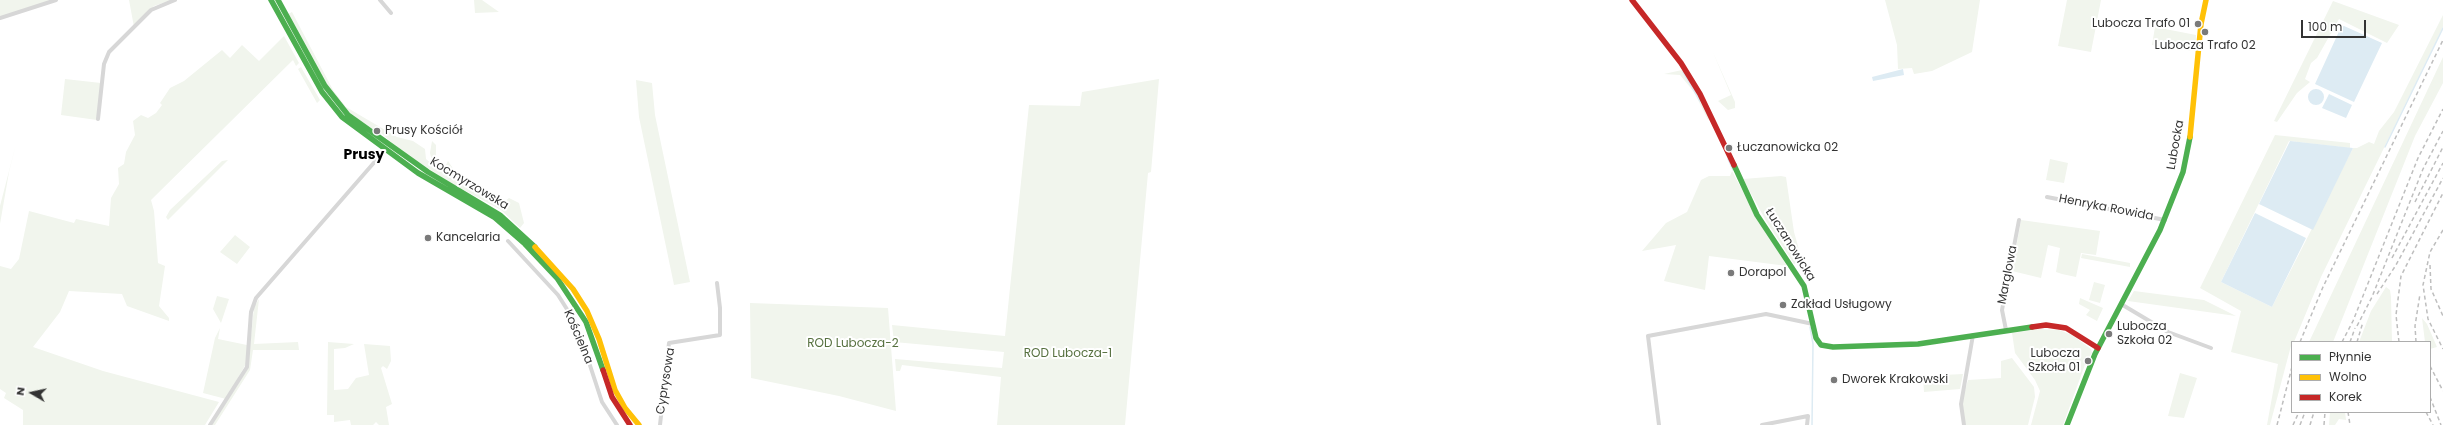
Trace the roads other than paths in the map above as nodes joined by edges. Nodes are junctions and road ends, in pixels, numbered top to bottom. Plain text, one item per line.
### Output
1 (56, 0) edge
2 (174, 0) edge
3 (271, 0) edge
4 (278, 0) edge
5 (380, 0) edge
6 (1632, 0) edge
7 (2206, 0) edge
8 (391, 13) dead end
9 (0, 18) edge
10 (98, 119) dead end
11 (385, 150) junction
12 (2047, 196) dead end
13 (2019, 220) dead end
14 (2165, 220) junction
15 (508, 241) dead end
16 (717, 283) dead end
17 (2121, 304) junction
18 (1813, 324) junction
19 (2006, 330) junction
20 (1973, 335) junction
21 (2098, 348) junction
22 (2211, 348) dead end
23 (210, 425) edge
24 (617, 425) edge
25 (630, 425) edge
26 (639, 425) edge
27 (660, 425) edge
28 (1659, 425) edge
29 (1762, 425) edge
30 (1807, 425) edge
31 (1964, 425) edge
32 (2067, 425) edge

1 - 9 street
2 - 10 street
3 - 11 main road, Kocmyrzowska
4 - 26 main road, Kocmyrzowska
5 - 8 street
6 - 18 main road, Łuczanowicka
7 - 14 main road, Lubocka
11 - 23 street
11 - 25 main road, Kocmyrzowska
12 - 14 street, Henryka Rowida
13 - 19 street, Marglowa
14 - 17 main road, Lubocka
15 - 24 street, Kościelna
16 - 27 street, Cyprysowa
17 - 21 main road, Lubocka
17 - 22 street
18 - 20 main road, Łuczanowicka
18 - 28 street
19 - 20 main road, Łuczanowicka
19 - 21 main road, Łuczanowicka
20 - 31 street
21 - 32 main road, Lubocka
29 - 30 street

